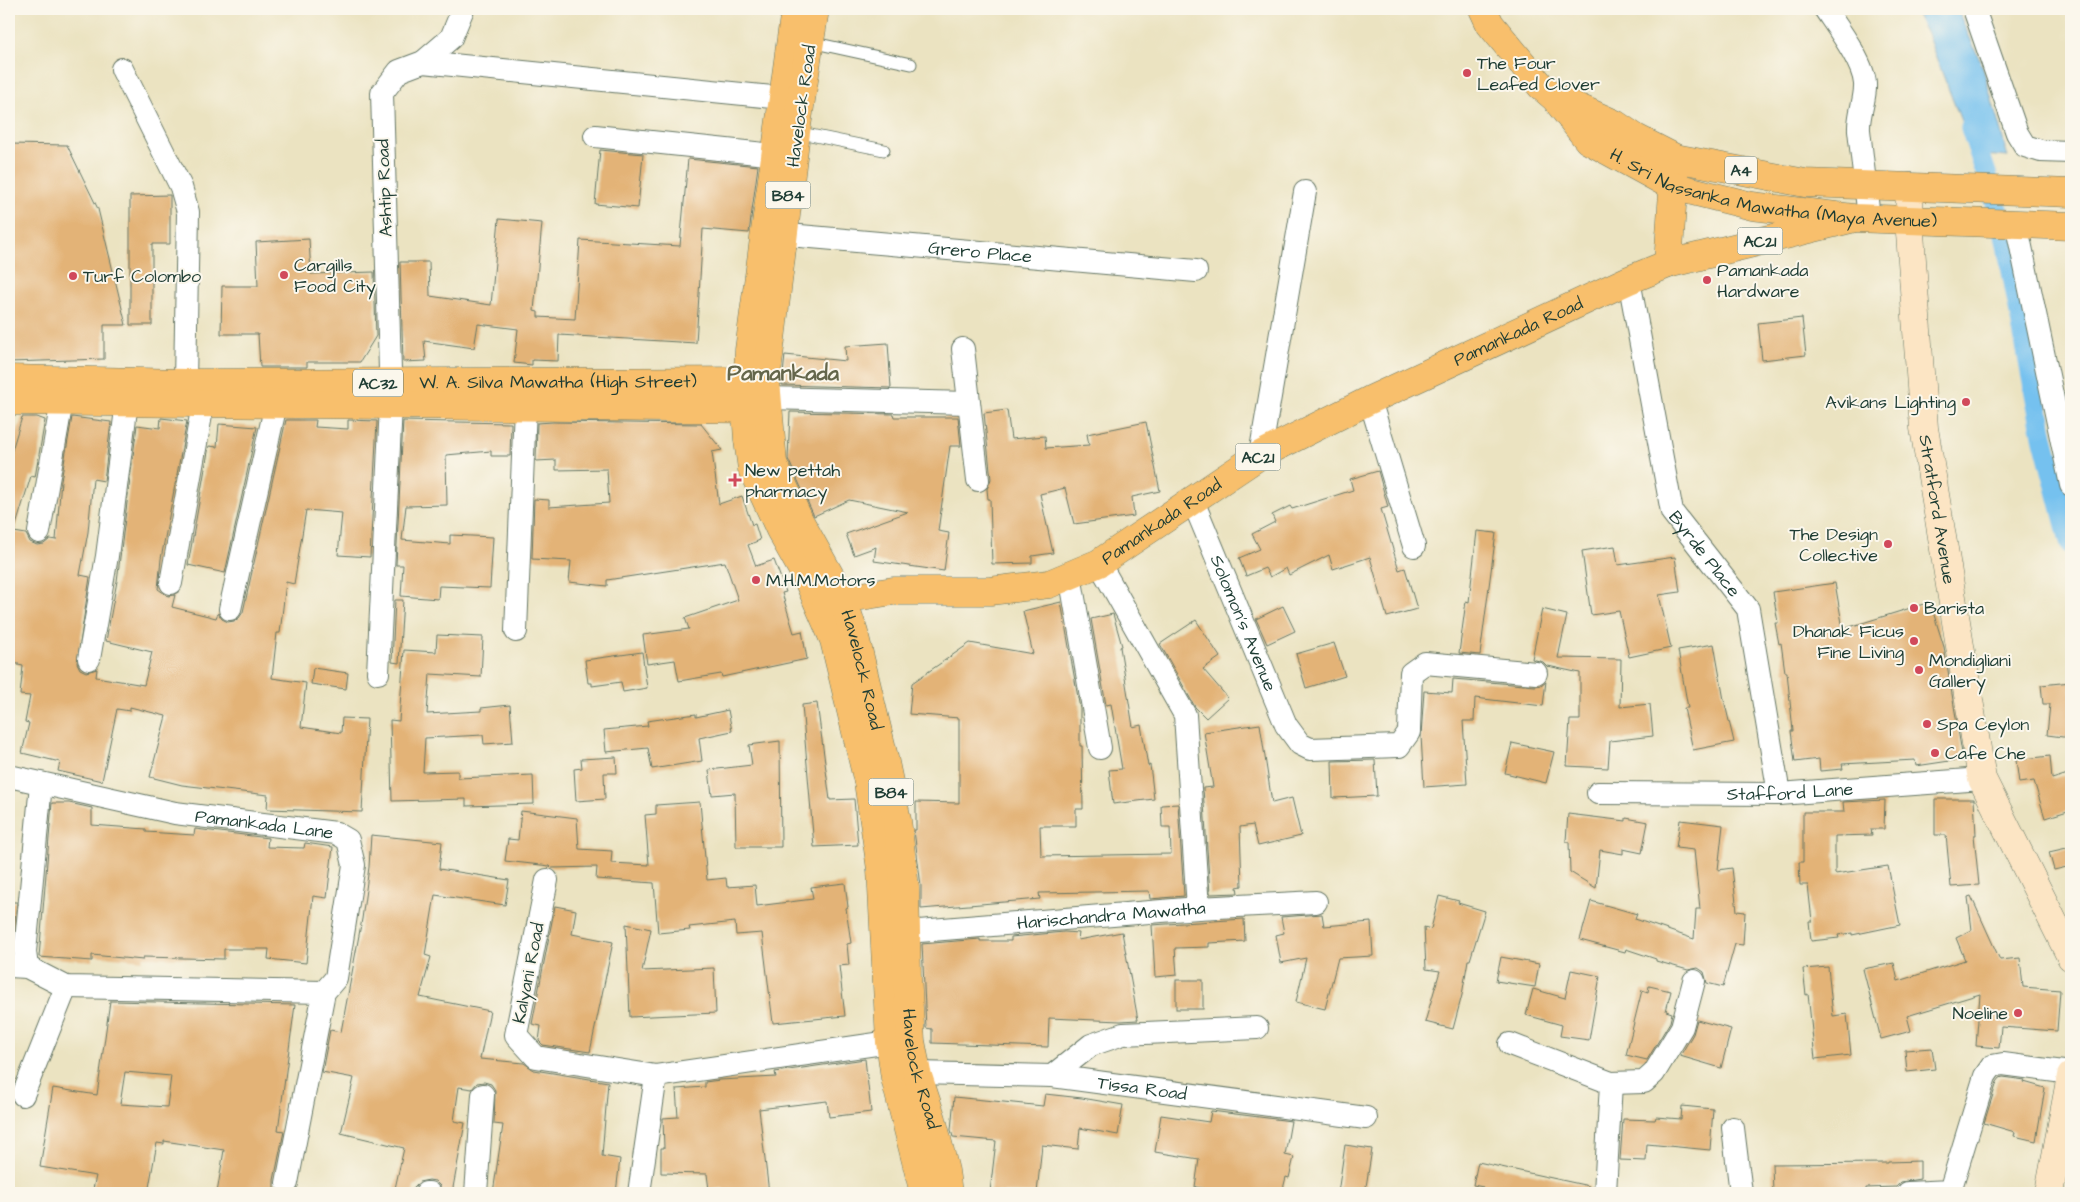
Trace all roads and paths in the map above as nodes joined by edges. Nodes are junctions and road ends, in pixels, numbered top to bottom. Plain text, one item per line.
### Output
1 (463, 9) edge
2 (794, 9) edge
3 (815, 9) edge
4 (1483, 9) edge
5 (1825, 9) edge
6 (1974, 9) edge
7 (810, 42) junction
8 (423, 62) junction
9 (911, 64) dead end
10 (122, 68) dead end
11 (782, 98) junction
12 (1555, 98) junction
13 (787, 130) junction
14 (595, 136) dead end
15 (884, 150) dead end
16 (2071, 152) edge
17 (775, 155) junction
18 (1675, 158) junction
19 (1866, 185) junction
20 (1672, 186) junction
21 (1910, 187) junction
22 (1305, 192) dead end
23 (2071, 193) edge
24 (1861, 218) junction
25 (1909, 219) junction
26 (2016, 223) junction
27 (2071, 226) edge
28 (774, 234) junction
29 (1668, 264) junction
30 (1196, 271) dead end
31 (1628, 280) junction
32 (963, 349) dead end
33 (9, 379) edge
34 (185, 383) junction
35 (390, 394) junction
36 (759, 396) junction
37 (1370, 400) junction
38 (9, 401) edge
39 (62, 401) junction
40 (127, 402) junction
41 (969, 403) junction
42 (203, 404) junction
43 (276, 404) junction
44 (525, 406) junction
45 (1260, 455) junction
46 (978, 480) dead end
47 (2071, 485) edge
48 (1193, 501) junction
49 (39, 532) dead end
50 (1414, 546) dead end
51 (1099, 563) junction
52 (1070, 576) junction
53 (171, 583) dead end
54 (832, 602) junction
55 (230, 609) dead end
56 (516, 631) dead end
57 (88, 659) dead end
58 (378, 673) dead end
59 (1536, 673) dead end
60 (1100, 748) dead end
61 (9, 776) edge
62 (1982, 779) junction
63 (42, 784) junction
64 (1598, 793) dead end
65 (1780, 794) junction
66 (547, 880) dead end
67 (1316, 902) dead end
68 (1198, 908) junction
69 (907, 932) junction
70 (2071, 957) edge
71 (18, 967) edge
72 (1694, 981) dead end
73 (66, 987) junction
74 (324, 992) junction
75 (1257, 1028) dead end
76 (890, 1042) junction
77 (1510, 1044) dead end
78 (917, 1073) junction
79 (2071, 1074) edge
80 (656, 1076) junction
81 (1052, 1076) junction
82 (1610, 1083) junction
83 (23, 1095) dead end
84 (483, 1095) dead end
85 (1366, 1118) dead end
86 (1733, 1128) dead end
87 (287, 1184) dead end
88 (476, 1193) edge
89 (638, 1193) edge
90 (924, 1193) edge
91 (948, 1193) edge
92 (1605, 1193) edge
93 (1741, 1193) edge
94 (1908, 1193) edge
95 (2049, 1193) edge

1 - 8 street, Ashtip Road
2 - 11 main road, Havelock Road / B84
3 - 7 main road, Havelock Road / B84
4 - 12 main road, H. Sri Nassanka Mawatha (Maya Avenue) / A4
5 - 19 street
6 - 16 street
7 - 9 lane
7 - 13 main road, Havelock Road / B84
8 - 11 street
8 - 35 street, Ashtip Road
10 - 34 street
11 - 13 main road, Havelock Road / B84
12 - 18 main road, H. Sri Nassanka Mawatha (Maya Avenue) / A4
12 - 20 main road, H. Sri Nassanka Mawatha (Maya Avenue) / A4
13 - 15 lane
13 - 17 main road, Havelock Road / B84
13 - 28 main road, Havelock Road / B84
14 - 17 street
17 - 28 main road, Havelock Road / B84
18 - 19 main road, H. Sri Nassanka Mawatha (Maya Avenue) / A4
18 - 20 main road
19 - 21 main road, H. Sri Nassanka Mawatha (Maya Avenue) / A4
19 - 24 street
20 - 24 main road, H. Sri Nassanka Mawatha (Maya Avenue) / A4
20 - 29 main road
21 - 23 main road, H. Sri Nassanka Mawatha (Maya Avenue) / A4
21 - 25 main road, Stratford Avenue
22 - 45 street
24 - 25 main road, H. Sri Nassanka Mawatha (Maya Avenue) / A4
24 - 29 main road, Pamankada Road / AC21
25 - 26 main road, H. Sri Nassanka Mawatha (Maya Avenue) / A4
25 - 62 main road, Stratford Avenue
26 - 27 main road, A4
26 - 47 street
28 - 30 street, Grero Place
28 - 36 main road, Havelock Road / B84
29 - 31 main road, Pamankada Road / AC21
31 - 37 main road, Pamankada Road / AC21
31 - 65 street, Byrde Place
32 - 41 street
33 - 34 main road, W. A. Silva Mawatha (High Street) / AC32
34 - 35 main road, W. A. Silva Mawatha (High Street) / AC32
35 - 36 main road, W. A. Silva Mawatha (High Street) / AC32
35 - 43 main road, W. A. Silva Mawatha (High Street) / AC32
35 - 44 main road, W. A. Silva Mawatha (High Street) / AC32
35 - 58 street, Ashtip Road
36 - 41 street
36 - 44 main road, W. A. Silva Mawatha (High Street) / AC32
36 - 54 main road, Havelock Road / B84
37 - 45 main road, Pamankada Road / AC21
37 - 50 street
38 - 39 main road, W. A. Silva Mawatha (High Street) / AC32
39 - 40 main road, W. A. Silva Mawatha (High Street) / AC32
39 - 49 street
40 - 42 main road, W. A. Silva Mawatha (High Street) / AC32
40 - 57 street
41 - 46 street
42 - 43 main road, W. A. Silva Mawatha (High Street) / AC32
42 - 53 street
43 - 55 street
44 - 56 street
45 - 48 main road, Pamankada Road / AC21
48 - 51 main road, Pamankada Road / AC21
48 - 59 street, Solomon's Avenue
51 - 52 main road, Pamankada Road / AC21
51 - 68 street
52 - 54 main road, Pamankada Road / AC21
52 - 60 street
54 - 69 main road, Havelock Road / B84
54 - 76 main road, Havelock Road / B84
61 - 63 street, Pamankada Lane
62 - 65 street, Stafford Lane
62 - 70 main road, Stratford Avenue
63 - 71 street
63 - 74 street, Pamankada Lane
64 - 65 street, Stafford Lane
66 - 80 street, Kalyani Road
67 - 68 street, Harischandra Mawatha
68 - 69 street, Harischandra Mawatha
69 - 78 main road, Havelock Road / B84
71 - 73 street
72 - 82 street
73 - 74 street
73 - 83 street
74 - 87 street, Pamankada Lane
75 - 81 street
76 - 80 street
76 - 90 main road, Havelock Road / B84
77 - 82 street
78 - 81 street, Tissa Road
78 - 91 main road, Havelock Road / B84
79 - 94 street
79 - 95 main road
80 - 89 street
81 - 85 street, Tissa Road
82 - 92 street
84 - 88 street
86 - 93 street

